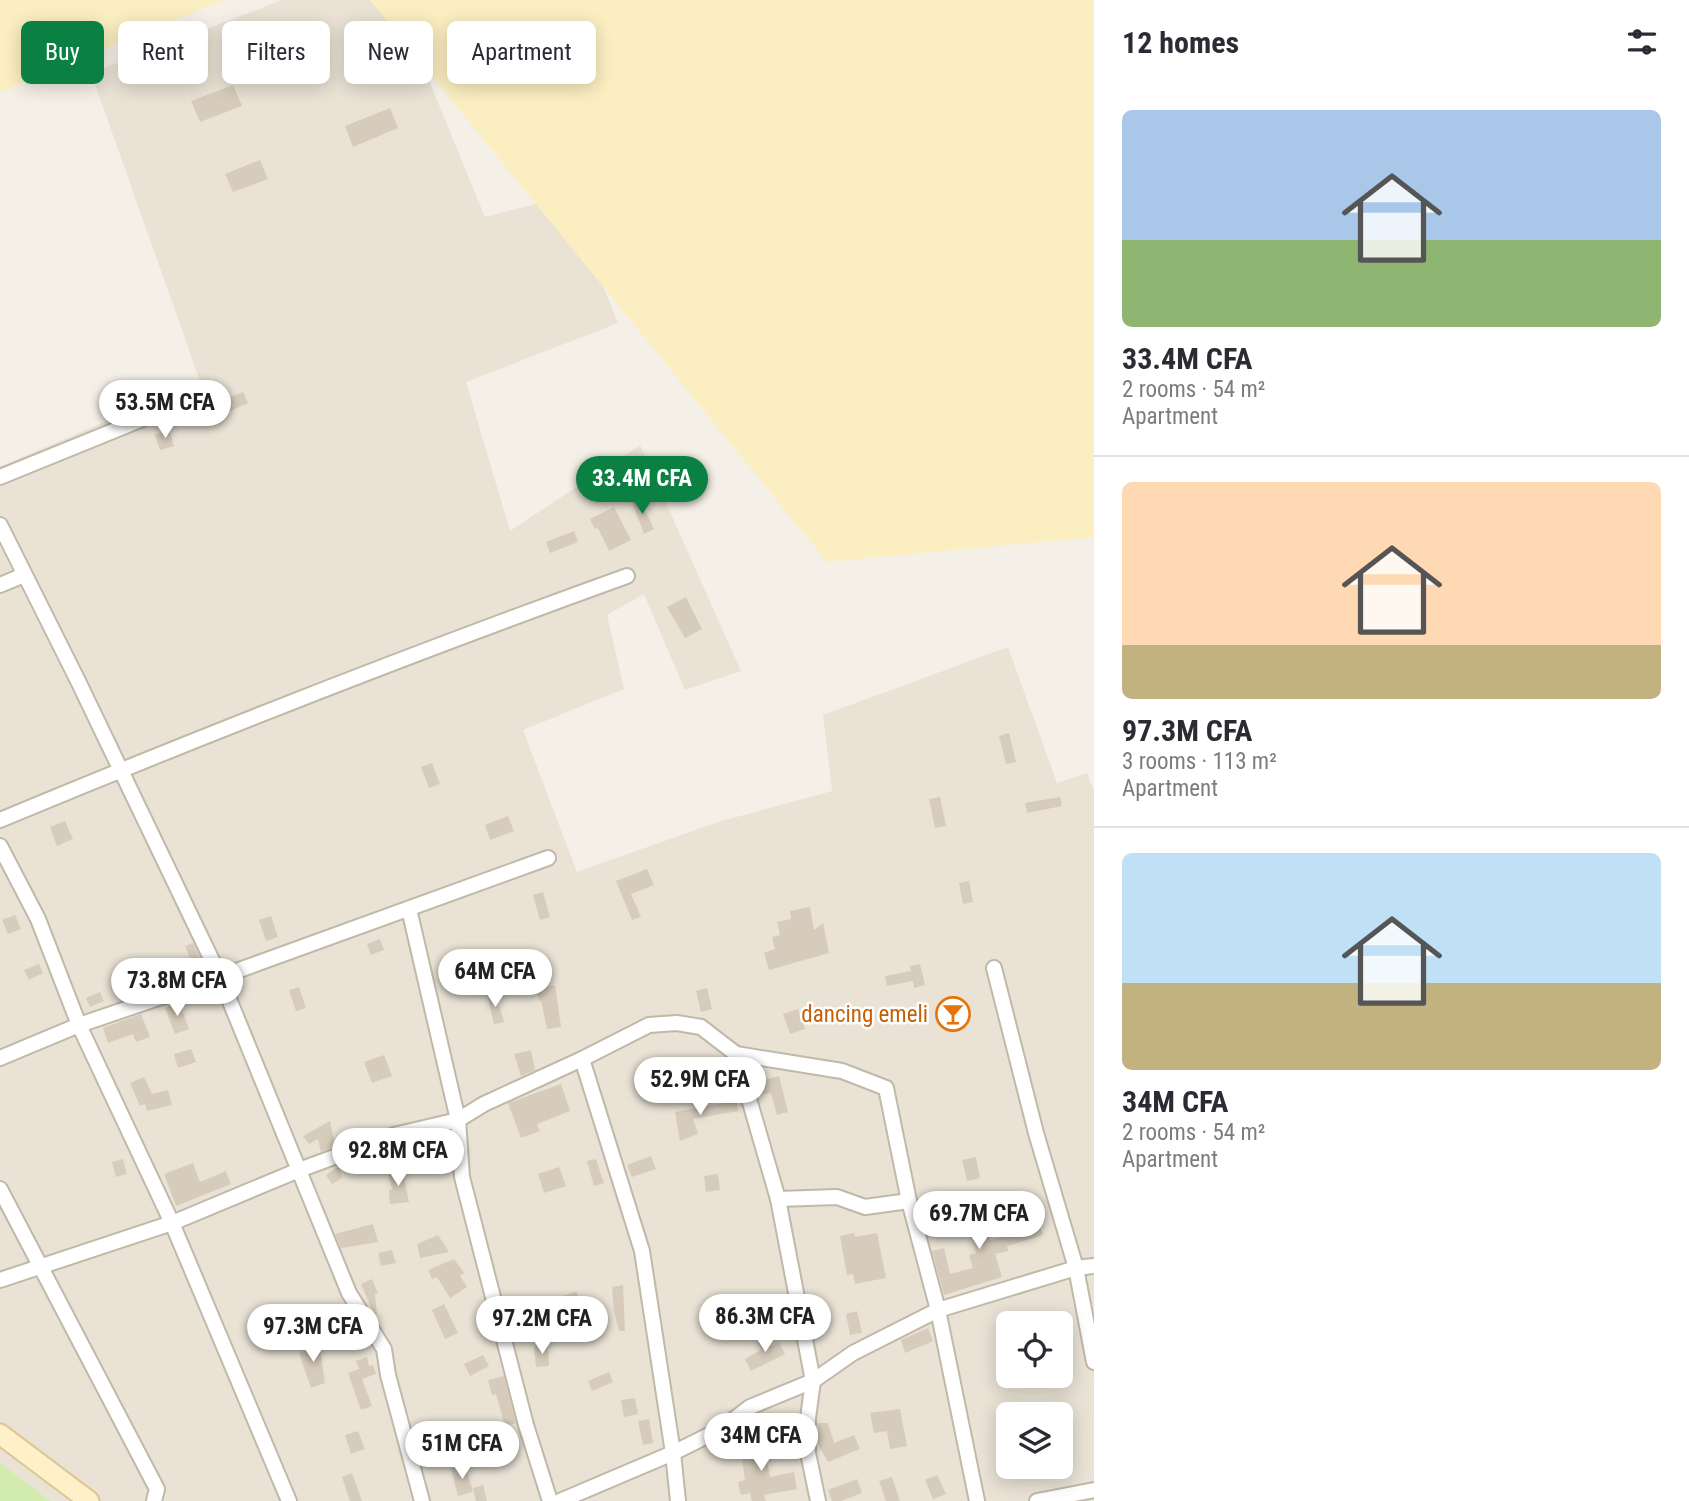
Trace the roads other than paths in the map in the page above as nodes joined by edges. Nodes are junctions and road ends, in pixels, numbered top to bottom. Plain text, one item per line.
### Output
1 (204, 394) dead end
2 (0, 477) edge
3 (0, 525) edge
4 (23, 575) junction
5 (627, 576) dead end
6 (0, 585) edge
7 (121, 770) junction
8 (0, 820) edge
9 (0, 846) edge
10 (548, 858) dead end
11 (409, 909) junction
12 (994, 968) dead end
13 (220, 977) junction
14 (79, 1025) junction
15 (736, 1054) junction
16 (0, 1058) edge
17 (582, 1059) junction
18 (458, 1120) junction
19 (299, 1170) junction
20 (0, 1189) edge
21 (778, 1199) junction
22 (909, 1201) junction
23 (172, 1223) junction
24 (40, 1266) junction
25 (1094, 1266) edge
26 (1076, 1268) junction
27 (0, 1280) edge
28 (938, 1310) junction
29 (1094, 1362) edge
30 (813, 1381) junction
31 (0, 1434) edge
32 (673, 1453) junction
33 (1094, 1490) edge
34 (89, 1501) edge
35 (154, 1501) edge
36 (289, 1501) edge
37 (422, 1501) edge
38 (550, 1501) edge
39 (560, 1501) edge
40 (678, 1501) edge
41 (818, 1501) edge
42 (977, 1501) edge
43 (1037, 1501) edge

1 - 2 street
3 - 4 street
4 - 6 street
4 - 7 street
5 - 7 street
7 - 8 street
7 - 13 street
9 - 14 street
10 - 11 street
11 - 13 street
11 - 18 street
12 - 26 street
13 - 14 street
13 - 19 street
14 - 16 street
14 - 23 street
15 - 17 street
15 - 21 street
15 - 22 street
17 - 18 street
17 - 32 street
18 - 19 street
18 - 38 street
19 - 23 street
19 - 37 street
20 - 24 street
21 - 22 street
21 - 30 street
22 - 28 street
23 - 24 street
23 - 36 street
24 - 27 street
24 - 35 street
25 - 26 street
26 - 28 street
26 - 29 street
28 - 30 street
28 - 42 street
30 - 32 street
30 - 41 street
31 - 34 main road
32 - 39 street
32 - 40 street
33 - 43 street

